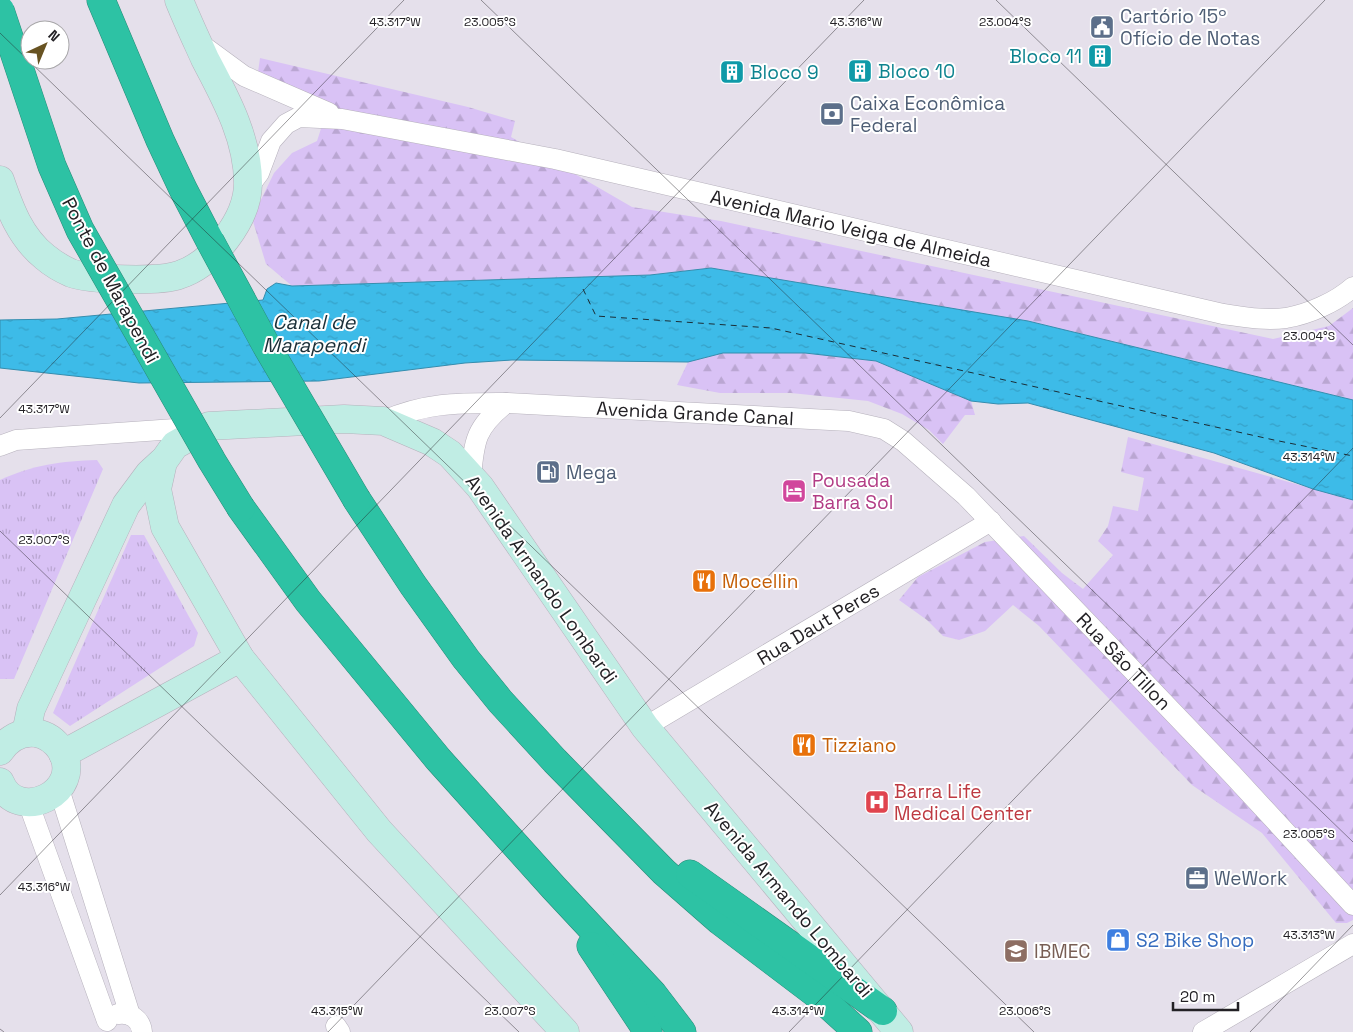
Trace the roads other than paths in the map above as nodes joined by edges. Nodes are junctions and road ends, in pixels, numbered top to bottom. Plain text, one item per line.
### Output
1 (101, 0) edge
2 (179, 0) edge
3 (0, 10) edge
4 (196, 40) junction
5 (342, 118) junction
6 (0, 180) edge
7 (248, 185) junction
8 (1353, 287) edge
9 (506, 403) junction
10 (383, 422) junction
11 (208, 426) junction
12 (884, 429) joint
13 (0, 446) edge
14 (163, 462) junction
15 (471, 477) junction
16 (991, 521) junction
17 (240, 658) junction
18 (645, 727) junction
19 (26, 733) junction
20 (1, 747) edge
21 (63, 754) junction
22 (59, 789) junction
23 (9, 795) edge
24 (606, 814) junction
25 (554, 888) junction
26 (1353, 905) edge
27 (1353, 944) edge
28 (130, 1014) junction
29 (891, 1022) edge
30 (106, 1027) edge
31 (142, 1032) edge
32 (565, 1032) edge
33 (648, 1032) edge
34 (682, 1032) edge
35 (858, 1032) edge
36 (1203, 1032) edge

1 - 24 highway, Avenida Armando Lombardi, bridge
2 - 4 main road
3 - 25 highway, Ponte de Marapendi, bridge
4 - 5 street, Avenida Mario Veiga de Almeida
4 - 7 main road
5 - 7 street, Avenida Mario Veiga de Almeida
5 - 8 street, Avenida Mario Veiga de Almeida
6 - 7 main road
9 - 10 street, Avenida Grande Canal
9 - 12 street, Avenida Grande Canal
9 - 15 street
10 - 11 main road, Avenida Armando Lombardi
10 - 15 main road, Avenida Armando Lombardi
11 - 13 street
11 - 14 main road, Avenida Armando Lombardi
12 - 16 street, Rua São Tillon
14 - 17 main road, Avenida Armando Lombardi
14 - 19 main road
15 - 18 main road, Avenida Armando Lombardi
16 - 18 street, Rua Daut Peres
16 - 26 street, Rua São Tillon
17 - 21 main road
17 - 32 main road, Avenida Armando Lombardi
18 - 29 main road, Avenida Armando Lombardi
19 - 20 main road
19 - 21 main road
21 - 22 main road
22 - 23 main road
22 - 28 street
23 - 30 street
24 - 29 highway
24 - 35 highway, Avenida Armando Lombardi
25 - 33 highway
25 - 34 highway
27 - 36 street
28 - 30 street
28 - 31 street

